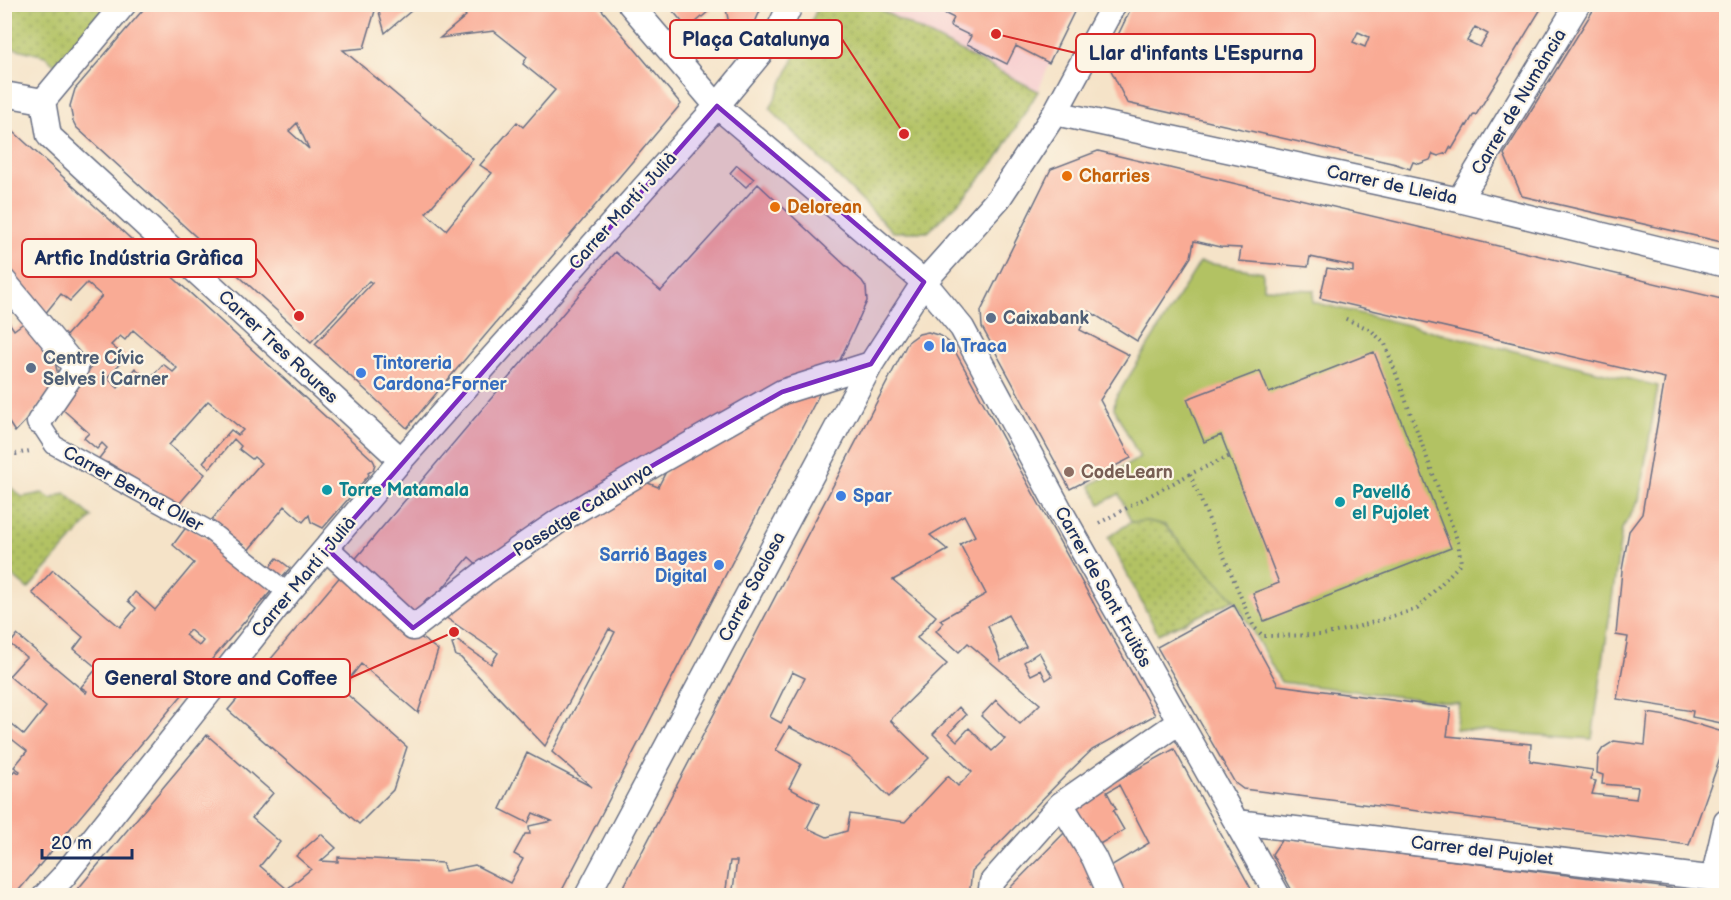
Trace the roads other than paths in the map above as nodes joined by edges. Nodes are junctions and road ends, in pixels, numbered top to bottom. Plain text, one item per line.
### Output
1 (124, 4) edge
2 (630, 4) edge
3 (791, 4) edge
4 (1114, 4) edge
5 (1578, 4) edge
6 (4, 94) edge
7 (43, 101) junction
8 (717, 106) junction
9 (1055, 113) junction
10 (1459, 200) junction
11 (1726, 265) edge
12 (4, 281) edge
13 (924, 282) junction
14 (871, 364) junction
15 (39, 422) joint
16 (401, 460) junction
17 (327, 549) junction
18 (288, 593) junction
19 (1179, 723) junction
20 (1061, 804) junction
21 (1237, 822) junction
22 (1726, 822) edge
23 (1720, 880) edge
24 (45, 896) edge
25 (587, 896) edge
26 (990, 896) edge
27 (1111, 896) edge
28 (1278, 896) edge

1 - 7 street
2 - 8 street, Carrer de Sant Fruitós
3 - 8 street, Carrer Martí i Julià
4 - 9 street, Carrer Saclosa
5 - 10 street, Carrer de Numància
6 - 7 street
7 - 16 street, Carrer Tres Roures
8 - 13 street, Carrer de Sant Fruitós
8 - 16 street, Carrer Martí i Julià
9 - 10 street, Carrer de Lleida
9 - 13 street, Carrer Saclosa
10 - 11 street, Carrer de Lleida
12 - 15 street, Carrer Bernat Oller
13 - 14 street, Carrer Saclosa
13 - 19 street, Carrer de Sant Fruitós
14 - 17 street, Passatge Catalunya
14 - 25 street, Carrer Saclosa
15 - 18 street, Carrer Bernat Oller
16 - 17 street, Carrer Martí i Julià
17 - 18 street, Carrer Martí i Julià
18 - 24 street, Carrer Martí i Julià
19 - 20 street
19 - 21 street, Carrer de Sant Fruitós
20 - 26 street
20 - 27 street
21 - 23 street, Carrer del Pujolet
21 - 28 street, Carrer de Sant Fruitós
22 - 23 street

